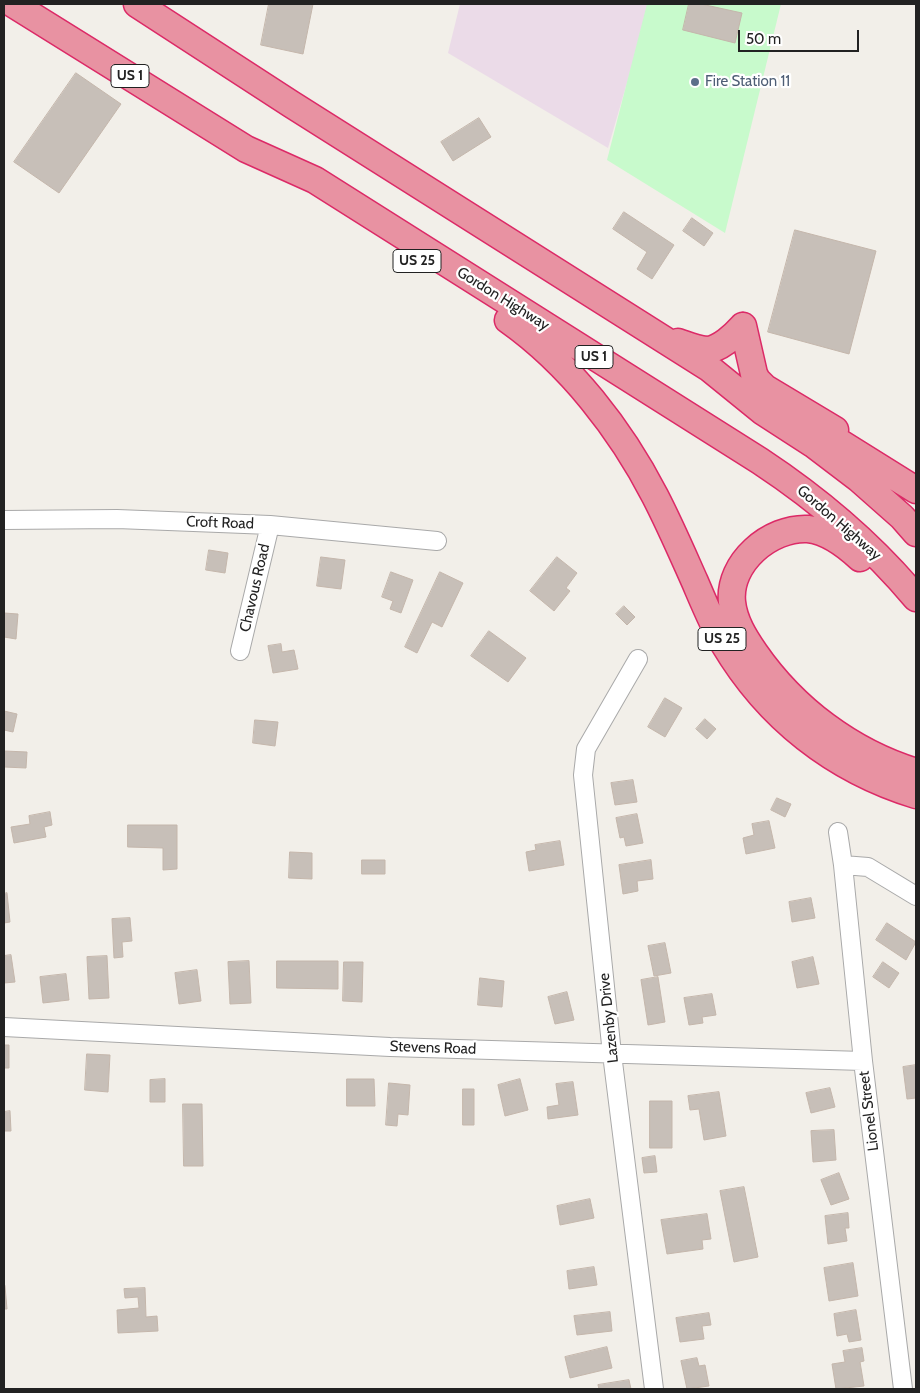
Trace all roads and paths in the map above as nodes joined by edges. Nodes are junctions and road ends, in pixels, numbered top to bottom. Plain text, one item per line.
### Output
1 (13, 4) edge
2 (137, 4) edge
3 (246, 149) junction
4 (661, 338) junction
5 (709, 368) junction
6 (891, 474) junction
7 (916, 490) edge
8 (4, 520) edge
9 (270, 525) junction
10 (916, 533) edge
11 (436, 541) dead end
12 (916, 598) edge
13 (916, 619) edge
14 (240, 650) dead end
15 (638, 660) dead end
16 (916, 772) edge
17 (916, 795) edge
18 (838, 832) dead end
19 (843, 865) junction
20 (916, 896) edge
21 (4, 1027) edge
22 (612, 1054) junction
23 (863, 1061) junction
24 (654, 1389) edge
25 (903, 1389) edge

1 - 3 highway, Gordon Highway / US 1
2 - 4 highway
3 - 12 highway, Gordon Highway / US 1
3 - 17 highway, US 25
4 - 5 highway
4 - 6 highway
5 - 6 highway
5 - 10 highway
6 - 7 highway
8 - 9 street, Croft Road
9 - 11 street, Croft Road
9 - 14 street, Chavous Road
13 - 16 highway
15 - 22 street, Lazenby Drive
18 - 19 street, Lionel Street
19 - 20 street
19 - 23 street, Lionel Street
21 - 22 street, Stevens Road
22 - 23 street, Stevens Road
22 - 24 street, Lazenby Drive
23 - 25 street, Lionel Street

